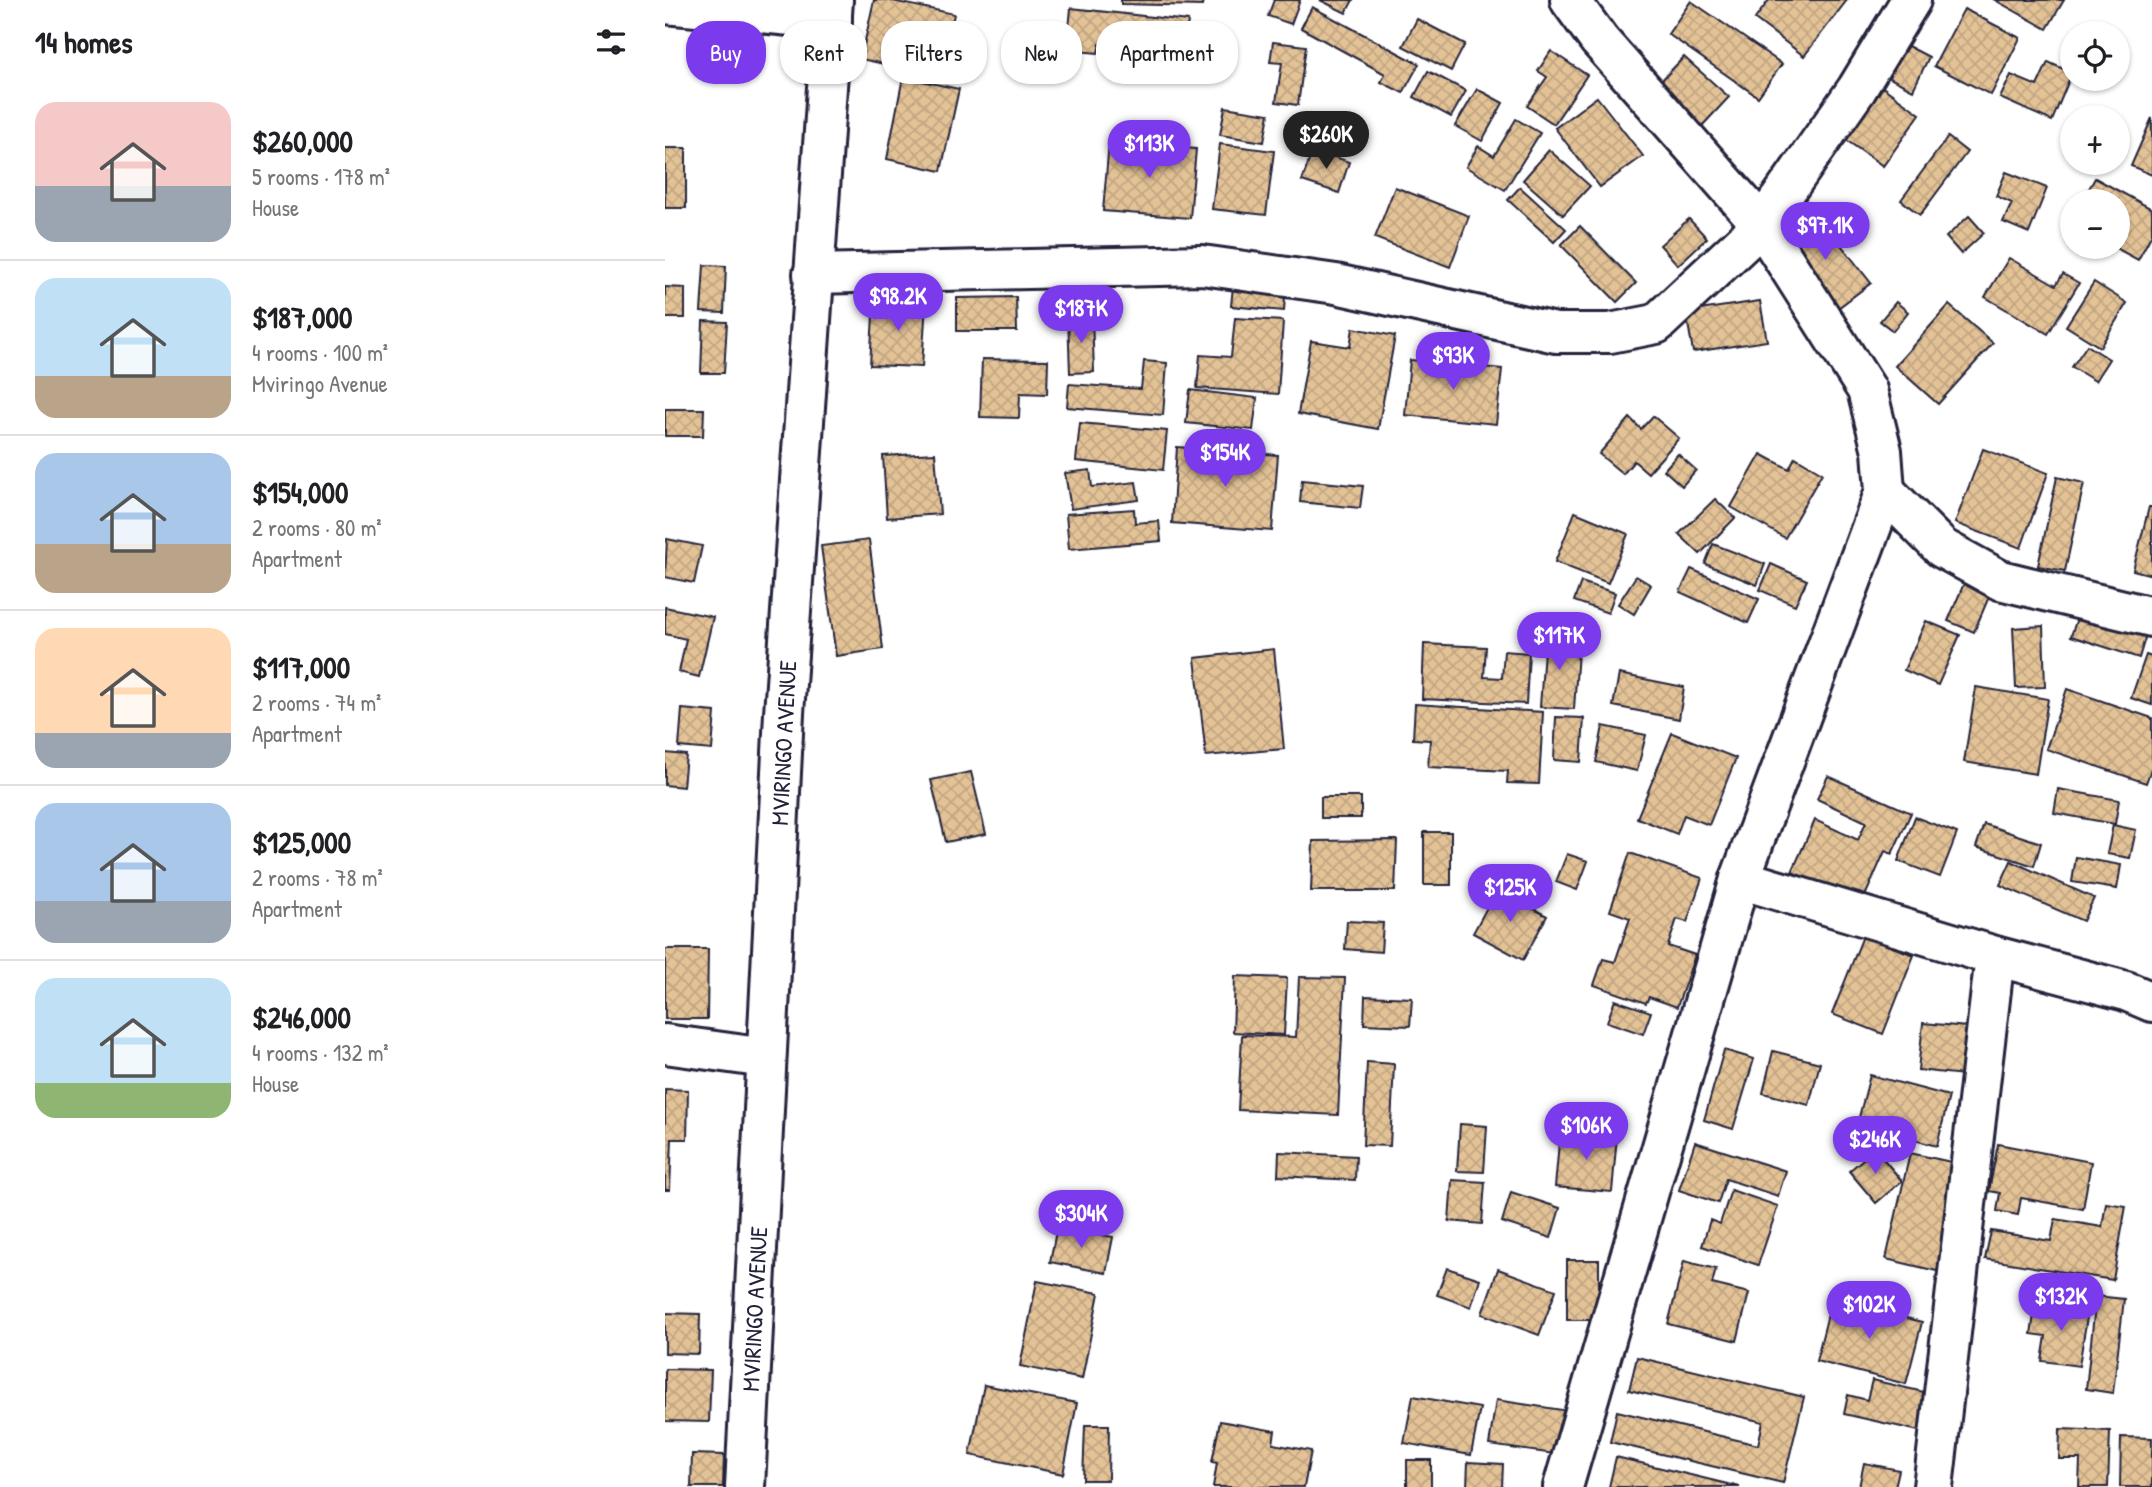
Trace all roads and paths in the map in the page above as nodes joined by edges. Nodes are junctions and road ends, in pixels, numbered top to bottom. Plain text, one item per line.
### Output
1 (1570, 0) edge
2 (1911, 0) edge
3 (665, 4) edge
4 (832, 10) edge
5 (1762, 225) junction
6 (813, 274) junction
7 (1885, 491) junction
8 (2152, 617) edge
9 (1740, 879) junction
10 (1995, 956) junction
11 (2152, 1002) edge
12 (665, 1044) edge
13 (766, 1058) junction
14 (745, 1487) edge
15 (1563, 1487) edge
16 (1933, 1487) edge

1 - 5 street
2 - 5 street
3 - 4 street
4 - 6 street, MVIRINGO AVENUE
5 - 6 street
5 - 7 street
6 - 13 street, MVIRINGO AVENUE
7 - 8 street
7 - 9 street
9 - 10 street
9 - 15 street
10 - 11 street
10 - 16 street
12 - 13 street
13 - 14 street, MVIRINGO AVENUE

